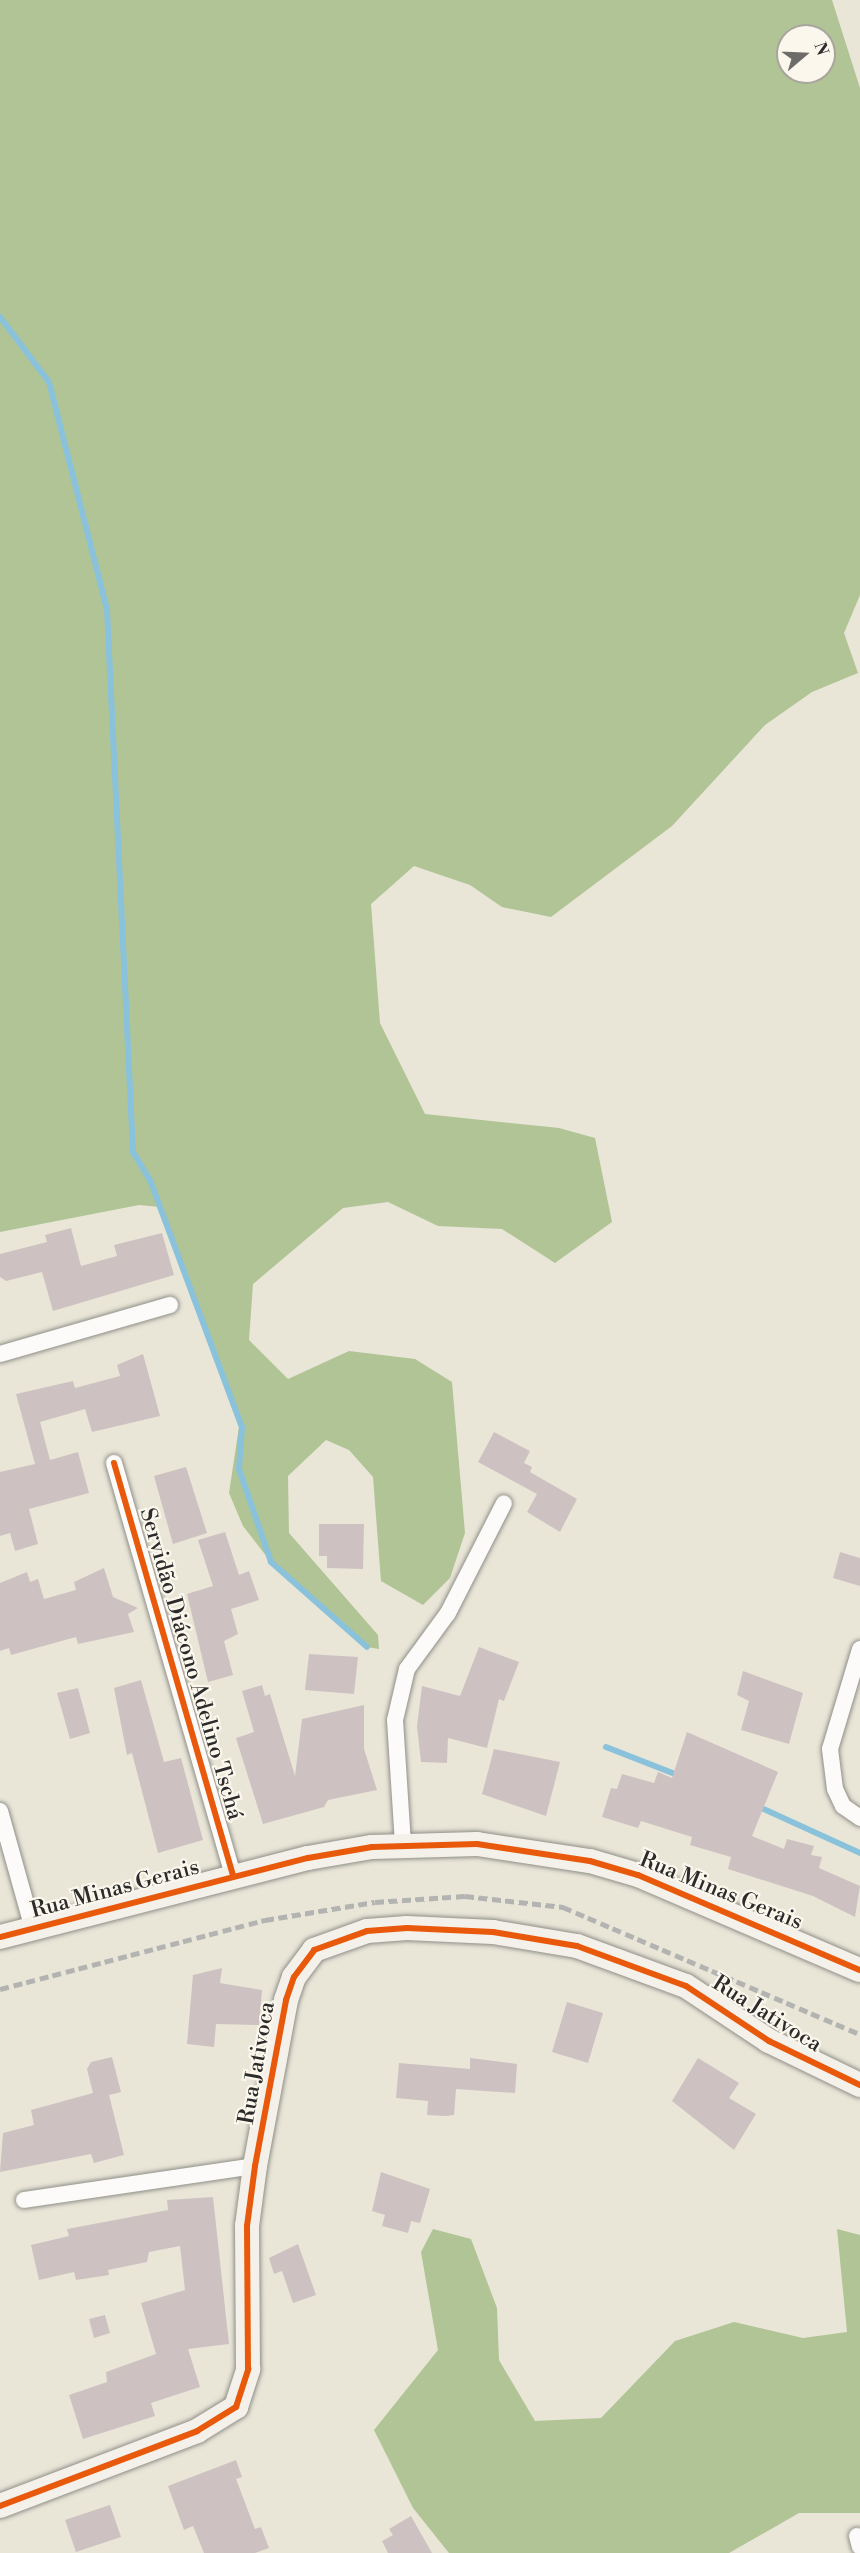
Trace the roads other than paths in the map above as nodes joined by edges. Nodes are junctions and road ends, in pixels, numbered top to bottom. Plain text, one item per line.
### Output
1 (170, 1305) dead end
2 (0, 1354) edge
3 (114, 1463) dead end
4 (504, 1503) dead end
5 (860, 1649) edge
6 (0, 1811) edge
7 (860, 1818) edge
8 (403, 1844) junction
9 (233, 1876) junction
10 (33, 1929) junction
11 (0, 1936) edge
12 (860, 1970) edge
13 (860, 2085) edge
14 (255, 2166) junction
15 (24, 2200) dead end
16 (0, 2506) edge

1 - 2 street
3 - 9 street, Servidão Diácono Adelino Tschá
4 - 8 street
5 - 7 street
6 - 10 street
8 - 9 street, Rua Minas Gerais
8 - 12 street, Rua Minas Gerais
9 - 10 street, Rua Minas Gerais
10 - 11 street, Rua Minas Gerais
13 - 14 street, Rua Jativoca
14 - 15 street
14 - 16 street, Rua Jativoca

